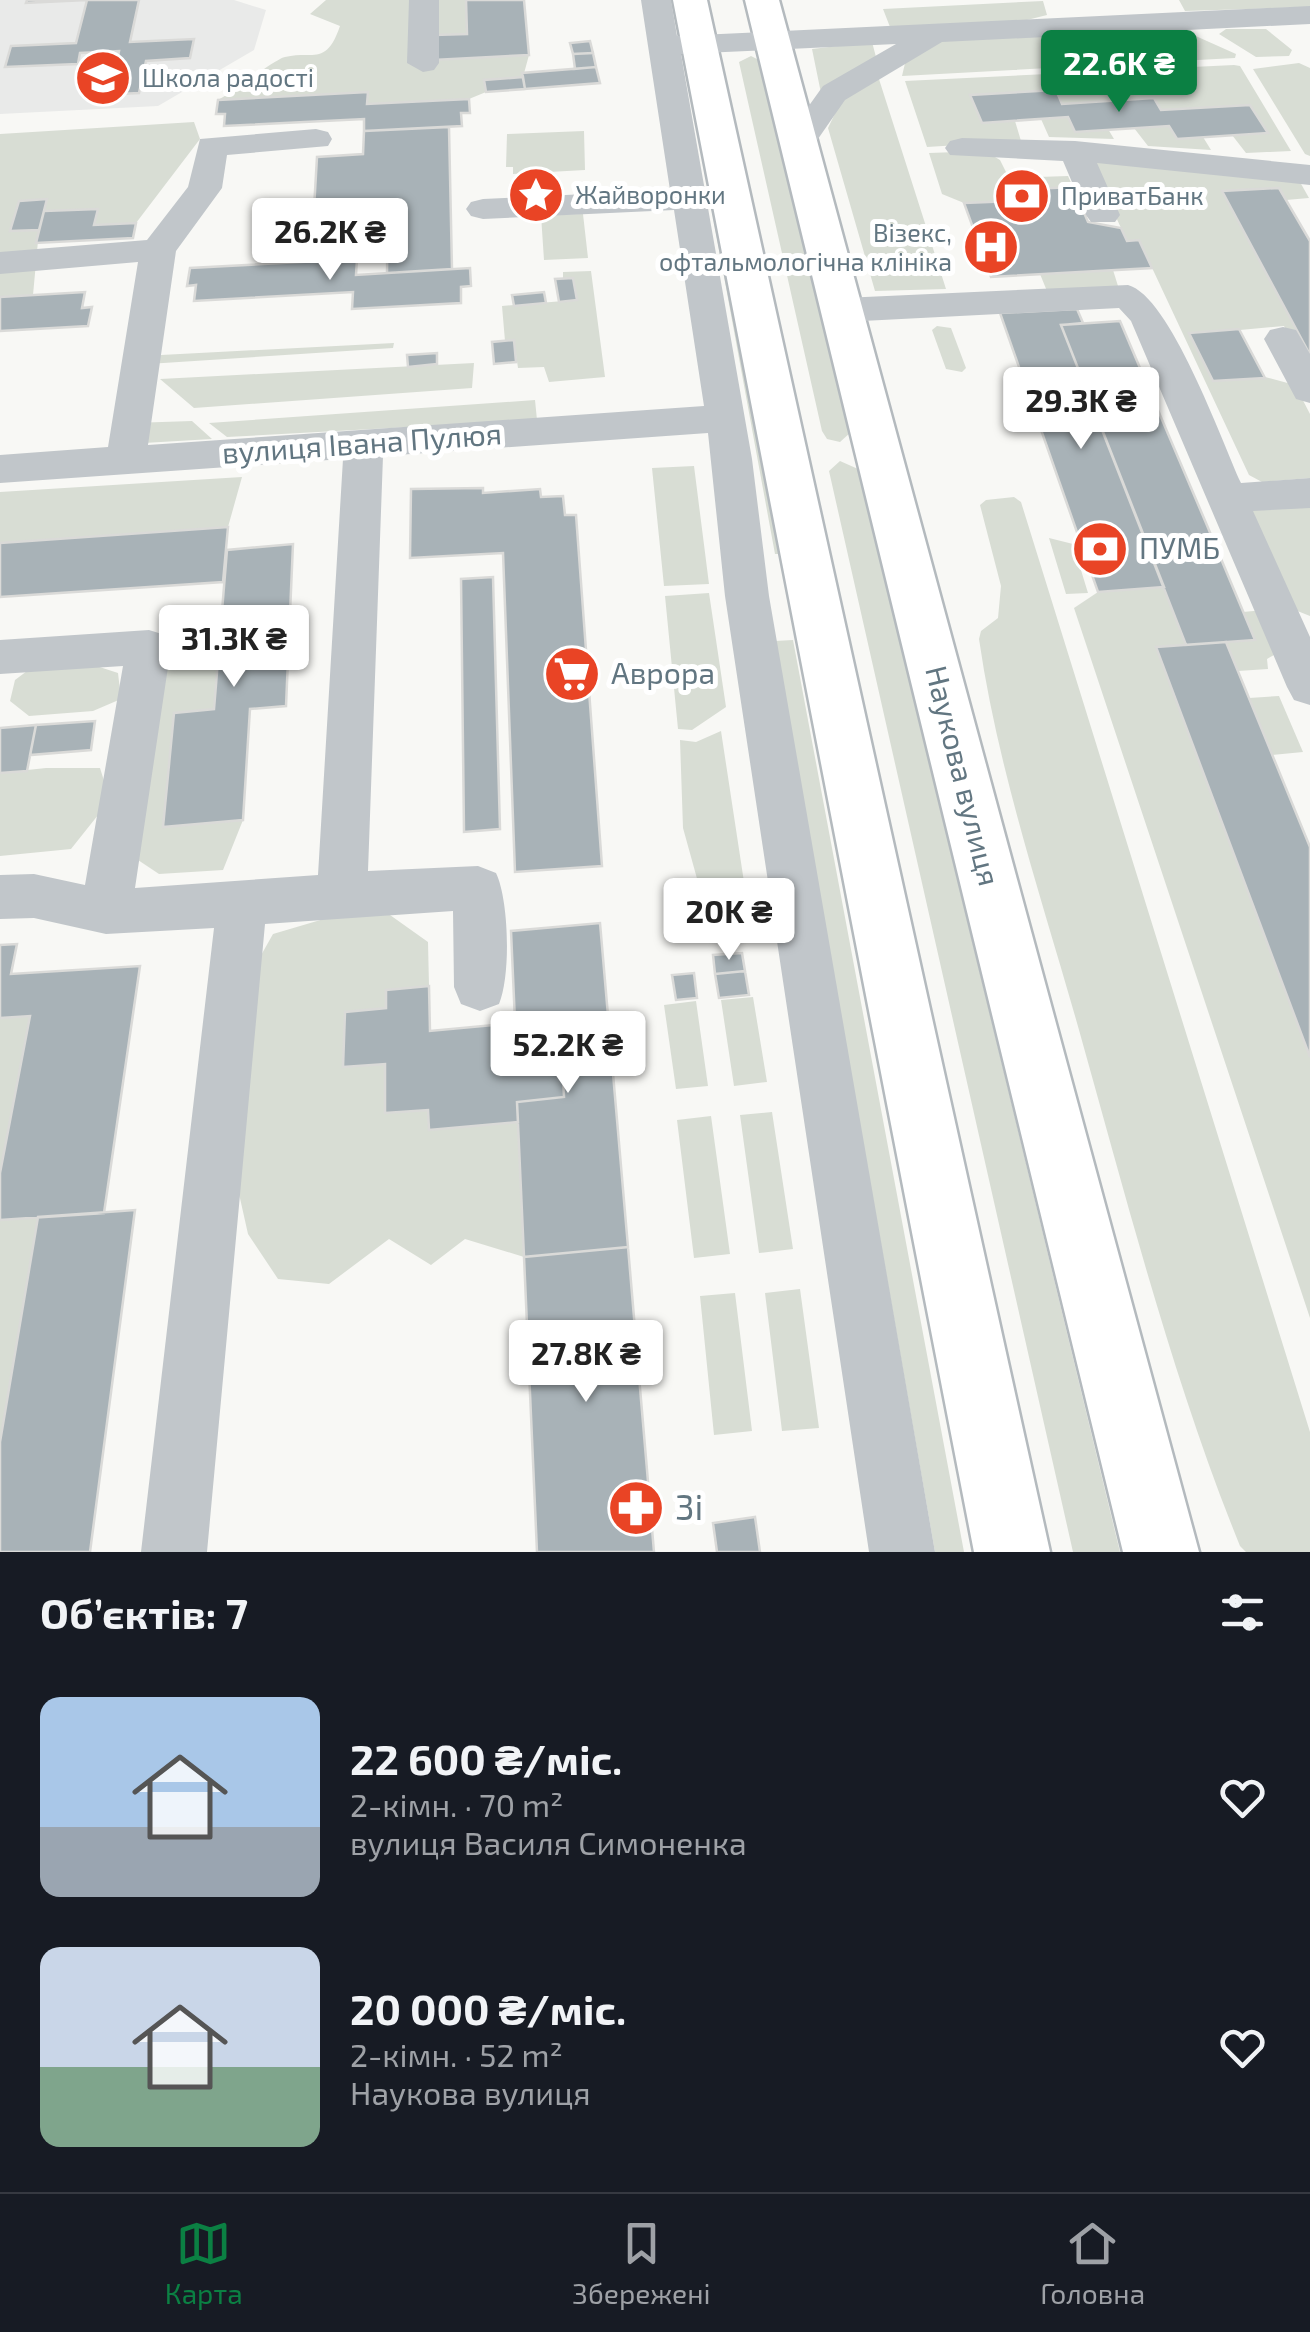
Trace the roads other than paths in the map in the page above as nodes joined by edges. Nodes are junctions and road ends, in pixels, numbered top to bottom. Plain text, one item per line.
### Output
1 (424, 0) edge
2 (656, 0) edge
3 (690, 0) edge
4 (762, 0) edge
5 (1304, 15) edge
6 (944, 30) junction
7 (773, 40) junction
8 (681, 45) junction
9 (1308, 46) edge
10 (424, 63) dead end
11 (316, 139) dead end
12 (799, 142) junction
13 (962, 148) dead end
14 (1074, 151) junction
15 (1310, 175) edge
16 (690, 199) junction
17 (483, 209) dead end
18 (1103, 215) dead end
19 (158, 250) junction
20 (0, 262) edge
21 (843, 310) junction
22 (1283, 338) dead end
23 (1310, 390) edge
24 (725, 418) junction
25 (364, 444) junction
26 (126, 461) junction
27 (0, 469) edge
28 (1310, 493) edge
29 (1227, 498) junction
30 (810, 592) junction
31 (747, 596) junction
32 (1296, 622) edge
33 (0, 657) edge
34 (1310, 687) edge
35 (342, 894) junction
36 (0, 897) edge
37 (242, 904) junction
38 (106, 912) junction
39 (480, 987) dead end
40 (174, 1552) edge
41 (902, 1552) edge
42 (1012, 1552) edge
43 (1160, 1552) edge

1 - 10 street
2 - 8 street
3 - 8 main road
4 - 7 main road, Наукова вулиця
5 - 6 street
5 - 9 street
6 - 7 street
6 - 12 street
7 - 8 street
7 - 12 main road, Наукова вулиця
8 - 16 street
8 - 30 main road
11 - 19 street
12 - 21 main road, Наукова вулиця
13 - 14 street
14 - 15 street
14 - 18 street
16 - 17 street
16 - 24 street
19 - 20 street
19 - 26 street
21 - 29 street
21 - 43 main road, Наукова вулиця
22 - 23 street
24 - 25 street, вулиця Івана Пулюя
24 - 31 street
25 - 26 street, вулиця Івана Пулюя
25 - 35 street
26 - 27 street, вулиця Івана Пулюя
28 - 29 street
29 - 32 street
30 - 31 street
30 - 42 main road
31 - 41 street
32 - 34 street
33 - 38 street
35 - 37 street
35 - 39 street
36 - 38 street
37 - 38 street
37 - 40 street

